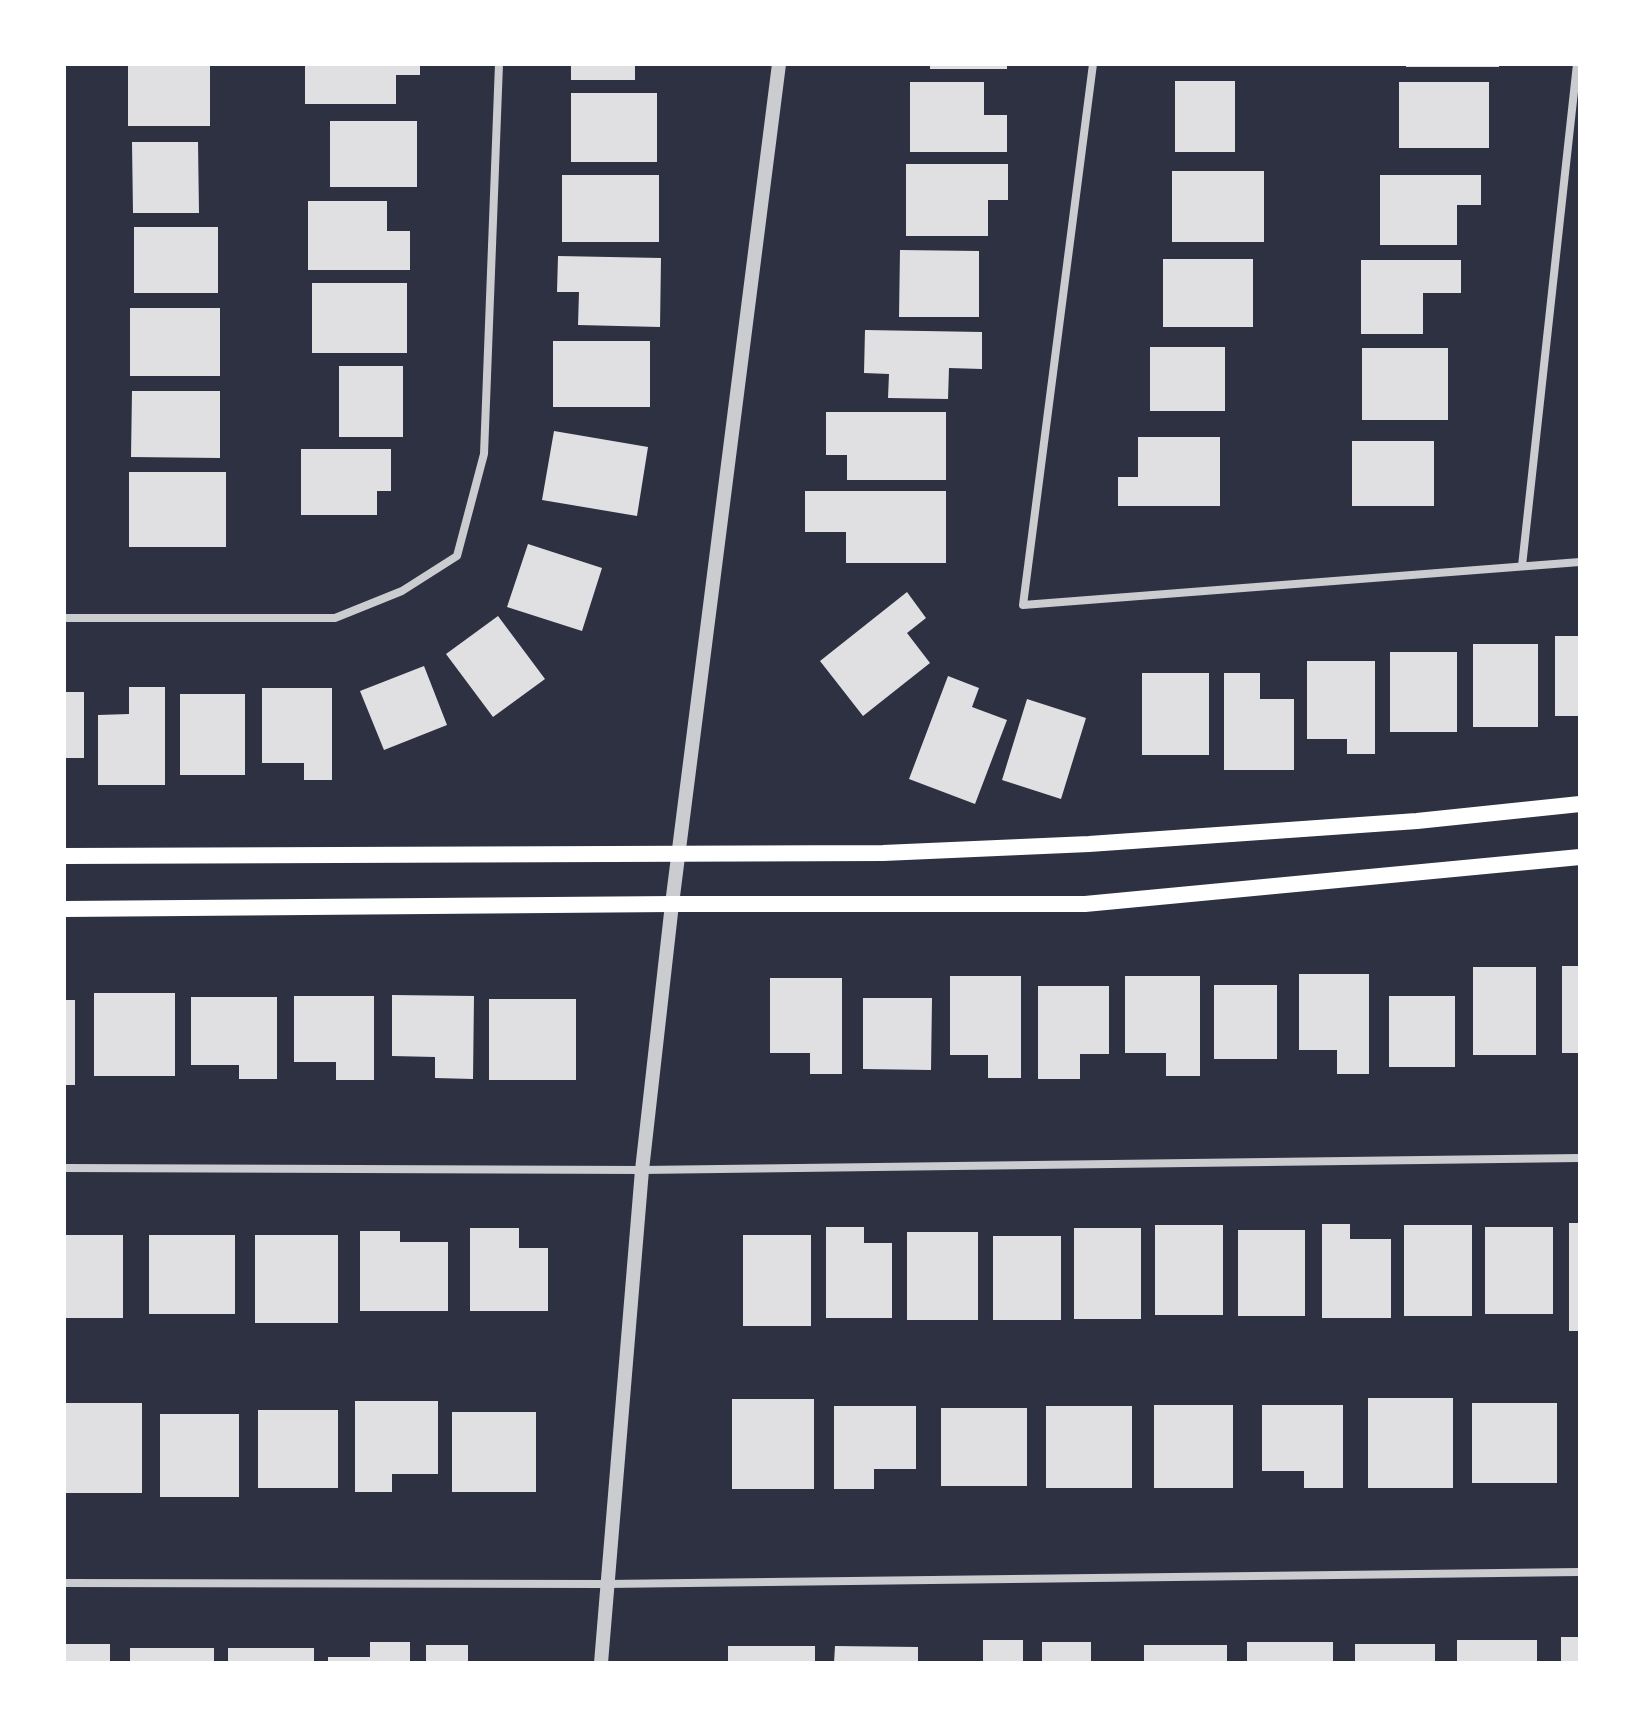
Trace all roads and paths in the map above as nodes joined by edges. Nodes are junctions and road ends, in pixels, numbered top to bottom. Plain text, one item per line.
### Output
1 (499, 64) edge
2 (779, 64) edge
3 (1093, 64) edge
4 (1577, 64) edge
5 (1580, 562) edge
6 (1522, 566) junction
7 (64, 618) edge
8 (1580, 804) edge
9 (679, 854) junction
10 (64, 856) edge
11 (1580, 857) edge
12 (672, 904) junction
13 (64, 909) edge
14 (1580, 1158) edge
15 (64, 1168) edge
16 (642, 1170) junction
17 (1580, 1572) edge
18 (64, 1583) edge
19 (607, 1584) junction
20 (601, 1663) edge

1 - 7 street
2 - 9 street
3 - 6 street
4 - 6 street
5 - 6 street
8 - 9 main road
9 - 10 main road
9 - 12 street
11 - 12 main road
12 - 13 main road
12 - 16 street
14 - 16 street
15 - 16 street
16 - 19 street
17 - 19 street
18 - 19 street
19 - 20 street

